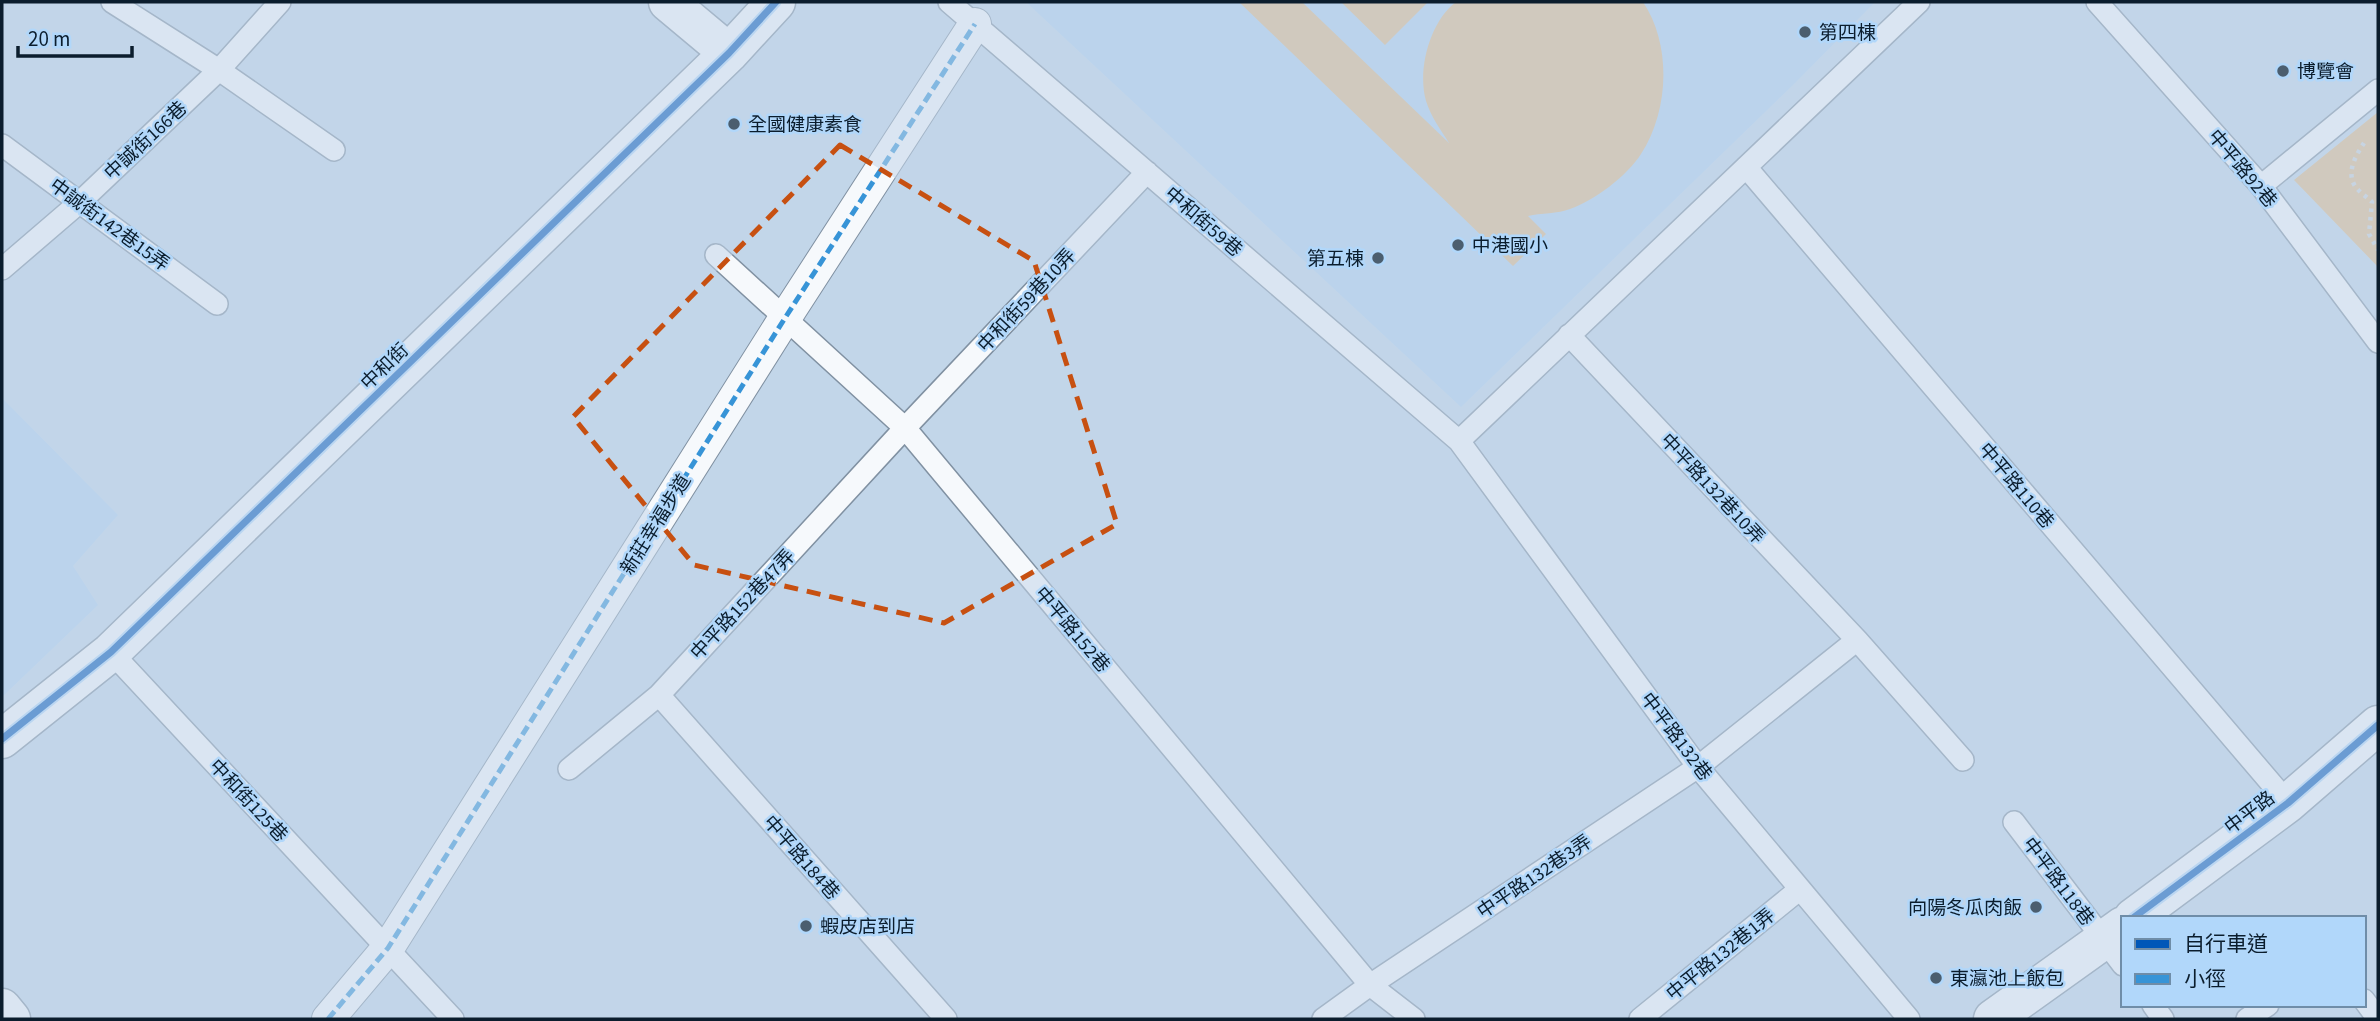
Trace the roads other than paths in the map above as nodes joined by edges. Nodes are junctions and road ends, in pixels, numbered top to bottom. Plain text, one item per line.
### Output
1 (112, 2) edge
2 (280, 2) edge
3 (668, 2) edge
4 (776, 2) edge
5 (949, 2) edge
6 (1919, 2) edge
7 (2097, 2) edge
8 (975, 24) junction
9 (729, 53) junction
10 (219, 70) junction
11 (2378, 90) edge
12 (2, 145) edge
13 (334, 150) dead end
14 (1746, 167) junction
15 (1147, 172) junction
16 (2261, 186) junction
17 (80, 202) junction
18 (716, 255) dead end
19 (2, 270) edge
20 (217, 304) dead end
21 (785, 318) junction
22 (1569, 335) junction
23 (2378, 342) edge
24 (905, 428) junction
25 (1459, 441) junction
26 (1857, 640) junction
27 (111, 652) junction
28 (659, 695) junction
29 (2378, 725) edge
30 (2, 739) edge
31 (1963, 760) dead end
32 (1698, 767) junction
33 (569, 769) dead end
34 (2288, 803) junction
35 (2014, 822) dead end
36 (1800, 889) junction
37 (2147, 916) edge
38 (2121, 937) edge
39 (388, 948) junction
40 (1370, 985) junction
41 (2366, 1003) edge
42 (2265, 1007) edge
43 (2, 1008) edge
44 (11, 1019) edge
45 (328, 1019) edge
46 (453, 1019) edge
47 (946, 1019) edge
48 (1323, 1019) edge
49 (1413, 1019) edge
50 (1640, 1019) edge
51 (1909, 1019) edge
52 (1993, 1019) edge
53 (2247, 1019) edge
54 (2378, 1019) edge

1 - 10 lane
2 - 10 lane, 中誠街166巷
3 - 9 street
4 - 9 street, 中和街
5 - 8 lane, 中和街59巷
6 - 14 lane
7 - 16 lane, 中平路92巷
8 - 15 lane, 中和街59巷
8 - 21 street, 新莊幸福步道
9 - 27 street, 中和街
10 - 13 lane
10 - 17 lane, 中誠街166巷
11 - 16 lane
12 - 17 lane, 中誠街142巷15弄
14 - 22 lane
14 - 34 lane, 中平路110巷
15 - 24 lane, 中和街59巷10弄
15 - 25 lane, 中和街59巷
16 - 23 lane, 中平路92巷
17 - 19 lane, 中誠街166巷
17 - 20 lane, 中誠街142巷15弄
18 - 21 lane, 中平路152巷
21 - 24 lane, 中平路152巷
21 - 39 street, 新莊幸福步道
22 - 25 lane
22 - 26 lane, 中平路132巷10弄
24 - 28 lane, 中平路152巷47弄
24 - 40 lane, 中平路152巷
25 - 32 lane, 中平路132巷
26 - 31 lane, 中平路132巷10弄
26 - 32 lane
27 - 30 street, 中和街
27 - 39 lane, 中和街125巷
28 - 33 lane, 中平路152巷47弄
28 - 47 lane, 中平路184巷
29 - 34 street, 中平路
32 - 36 lane, 中平路132巷
32 - 40 lane, 中平路132巷3弄
34 - 37 street, 中平路
35 - 38 lane, 中平路118巷
36 - 50 lane, 中平路132巷1弄
36 - 51 lane, 中平路132巷
38 - 52 street, 中平路
39 - 45 street, 新莊幸福步道
39 - 46 lane, 中和街125巷
40 - 48 lane, 中平路132巷3弄
40 - 49 lane, 中平路152巷
41 - 54 lane
42 - 53 lane
43 - 44 street

